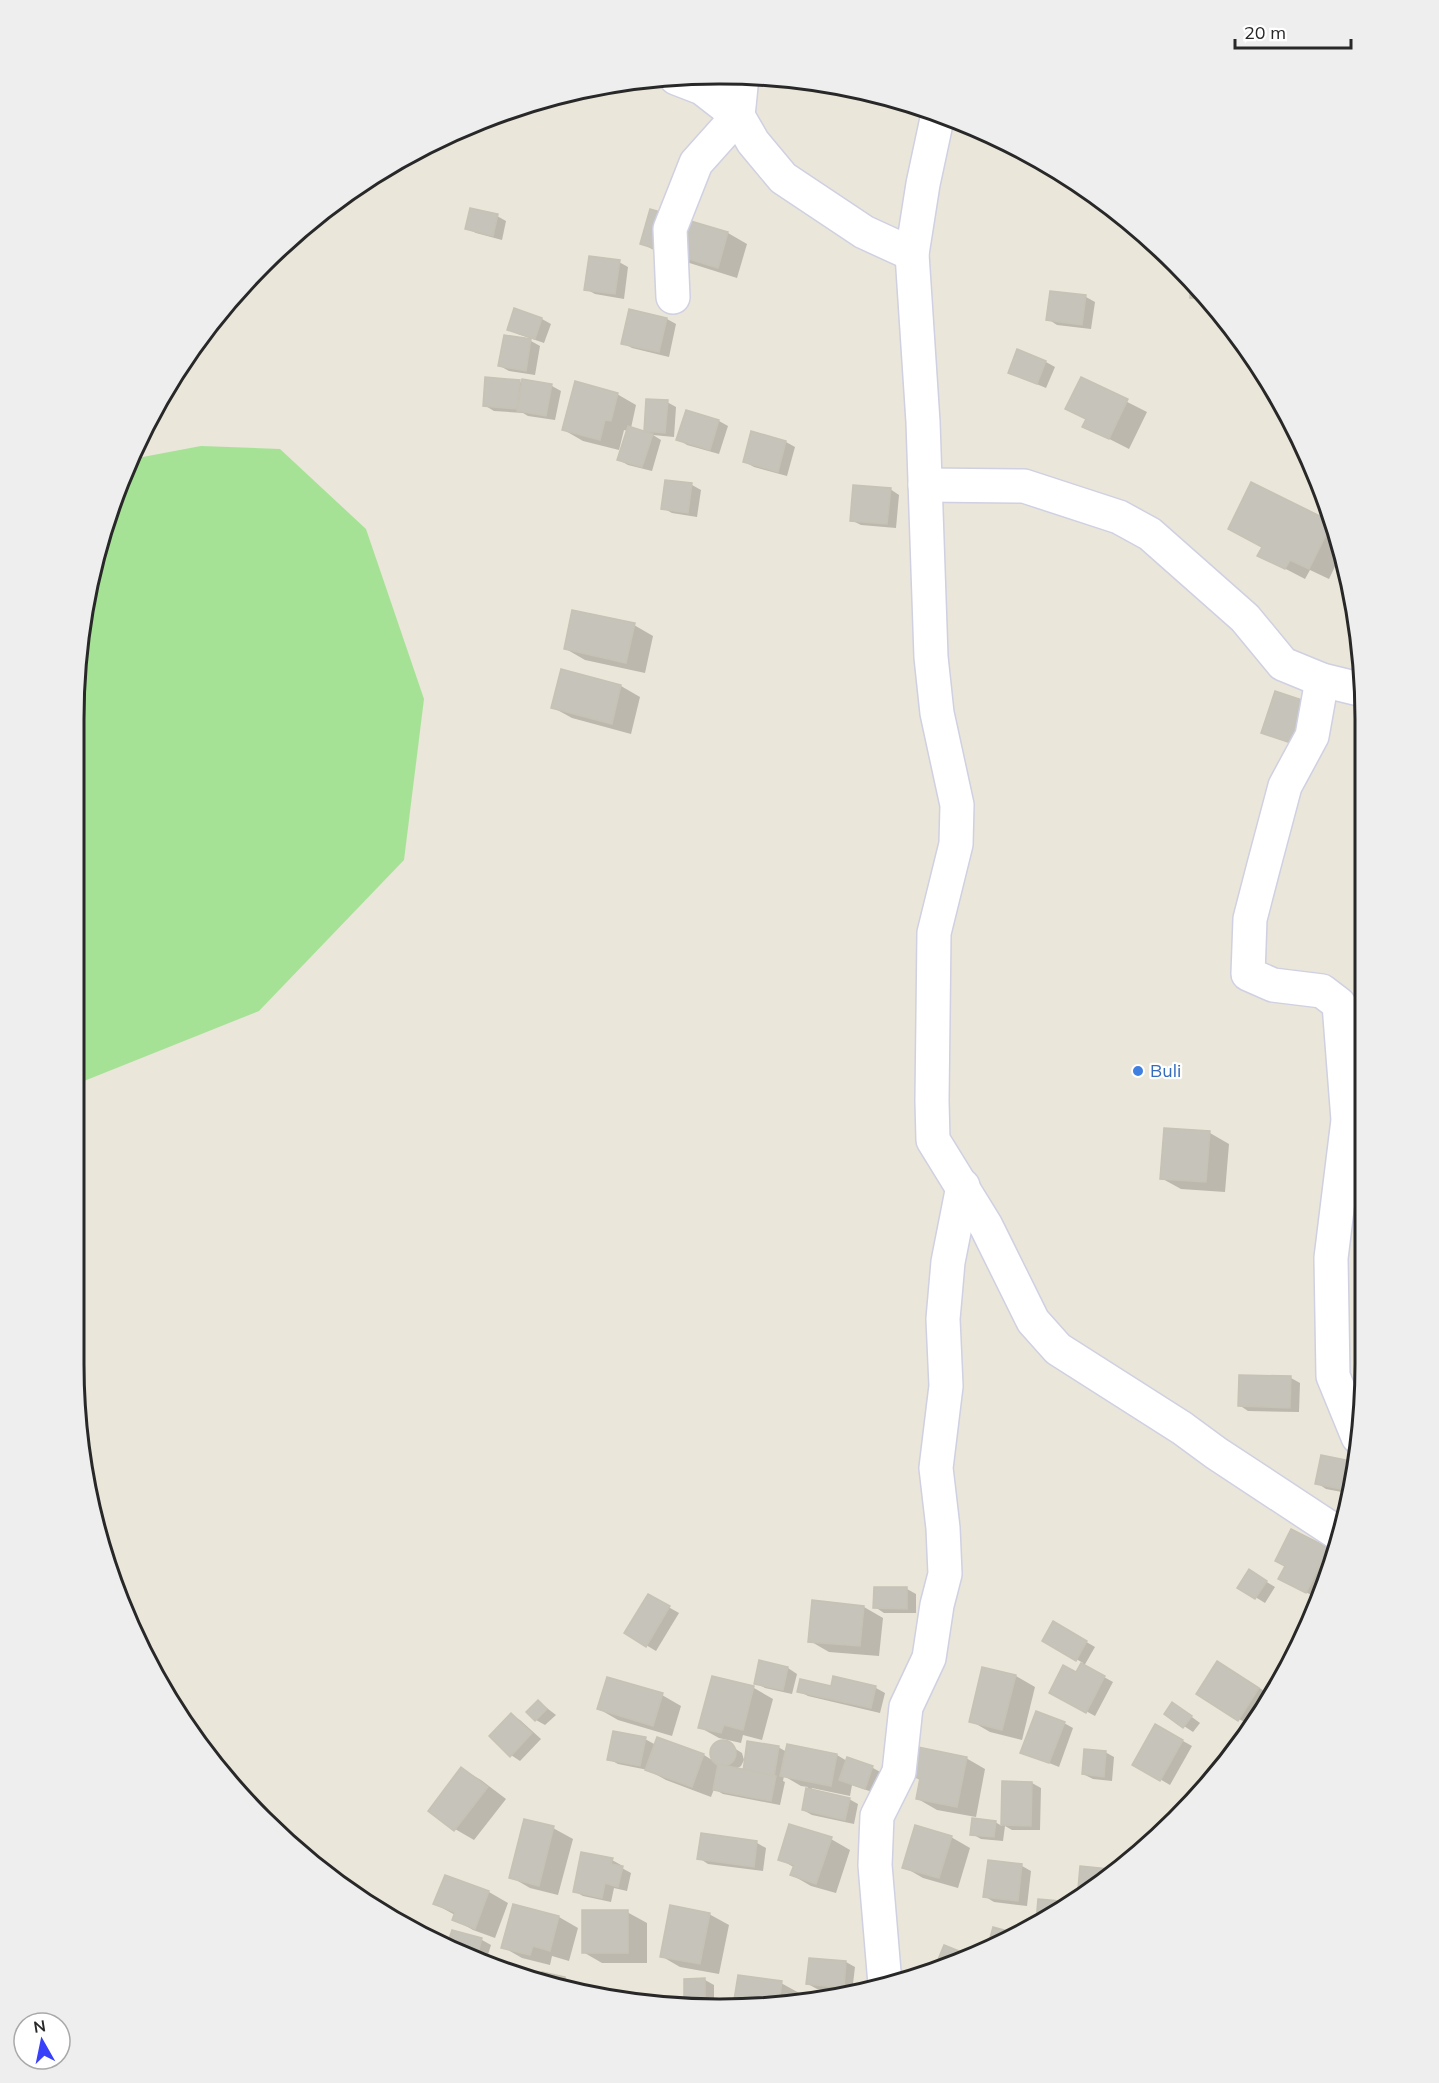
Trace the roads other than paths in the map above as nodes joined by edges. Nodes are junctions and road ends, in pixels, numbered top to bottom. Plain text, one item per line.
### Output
1 (693, 85) edge
2 (741, 85) edge
3 (738, 116) junction
4 (936, 122) edge
5 (912, 254) junction
6 (673, 297) dead end
7 (925, 485) junction
8 (1322, 680) junction
9 (1354, 688) edge
10 (963, 1186) junction
11 (1352, 1423) edge
12 (1333, 1529) edge
13 (884, 1977) edge

1 - 3 street
2 - 3 street
3 - 5 street
3 - 6 street
4 - 5 street
5 - 7 street
7 - 8 street
7 - 10 street
8 - 9 street
8 - 11 street
10 - 12 street
10 - 13 street

